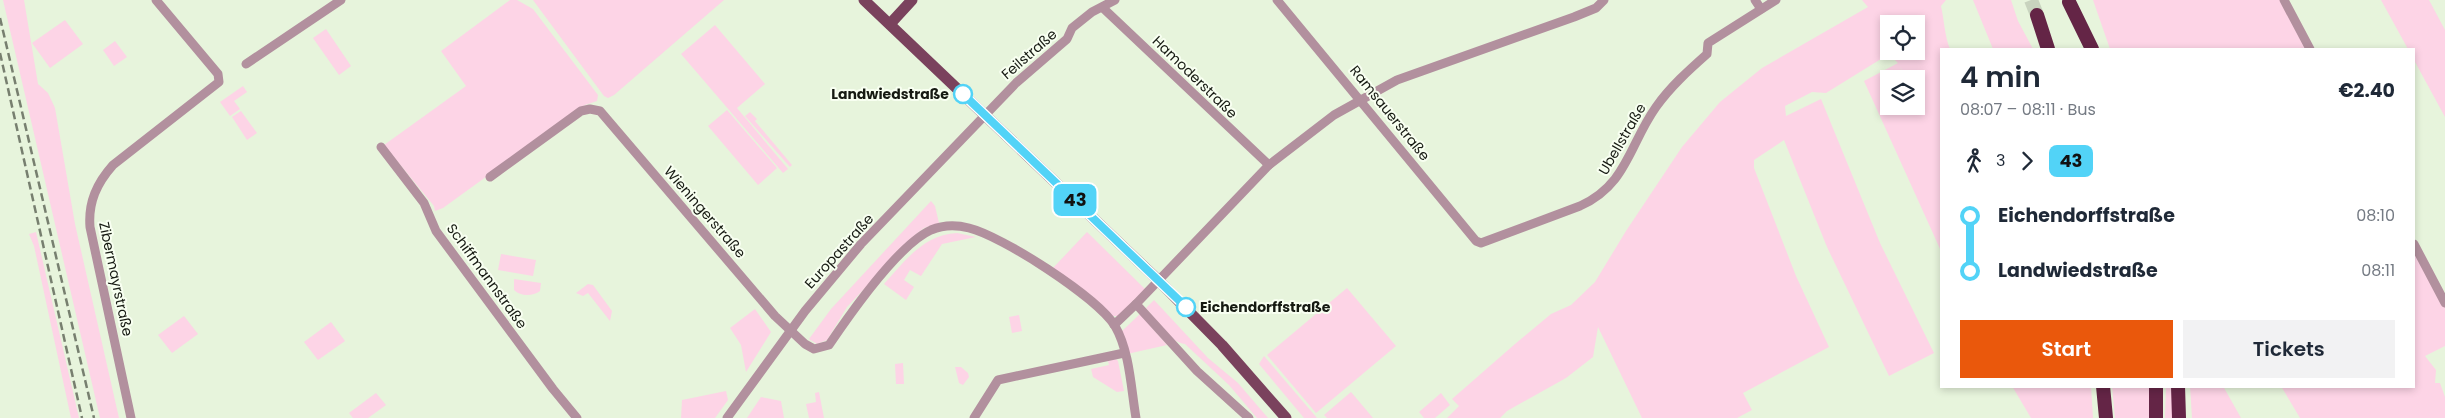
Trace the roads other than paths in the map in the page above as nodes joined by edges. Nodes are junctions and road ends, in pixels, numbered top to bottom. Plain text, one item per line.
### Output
1 (156, 0) edge
2 (341, 0) edge
3 (864, 0) edge
4 (912, 0) edge
5 (1115, 0) edge
6 (1278, 0) edge
7 (1755, 0) edge
8 (1776, 0) edge
9 (2284, 0) edge
10 (1602, 3) edge
11 (1103, 8) junction
12 (1761, 9) junction
13 (2037, 15) tunnel mouth
14 (890, 24) junction
15 (2048, 48) edge
16 (2084, 48) edge
17 (2092, 48) edge
18 (2309, 48) edge
19 (246, 64) dead end
20 (1360, 98) junction
21 (985, 114) junction
22 (381, 147) dead end
23 (1269, 166) junction
24 (490, 177) dead end
25 (1481, 243) joint
26 (2415, 246) edge
27 (1159, 280) junction
28 (2445, 303) edge
29 (1136, 304) junction
30 (1114, 325) junction
31 (790, 330) junction
32 (1124, 352) junction
33 (2103, 388) edge
34 (2156, 388) edge
35 (2178, 388) edge
36 (131, 418) edge
37 (577, 418) edge
38 (727, 418) edge
39 (974, 418) edge
40 (1136, 418) edge
41 (1249, 418) edge
42 (1286, 418) edge
43 (2106, 418) edge
44 (2156, 418) edge
45 (2179, 418) edge

1 - 36 street, Zibermayrstraße
2 - 19 street
3 - 14 main road
4 - 14 main road
5 - 11 street, Feilstraße
6 - 20 street, Ramsauerstraße
7 - 12 street
8 - 12 street
9 - 18 street
10 - 20 street
11 - 21 street, Feilstraße
11 - 23 street, Hamoderstraße
12 - 25 street, Ubellstraße
13 - 15 highway
14 - 21 main road
16 - 17 highway
20 - 23 street
20 - 25 street, Ramsauerstraße
21 - 27 main road
21 - 31 street, Europastraße
22 - 37 street, Schiffmannstraße
23 - 27 street
24 - 31 street, Wieningerstraße
26 - 28 street
27 - 29 street
27 - 42 main road
29 - 30 street
29 - 41 street
30 - 31 street, Wieningerstraße
30 - 32 street
31 - 38 street, Europastraße
32 - 39 street
32 - 40 street
33 - 43 highway
34 - 44 highway
35 - 45 highway

